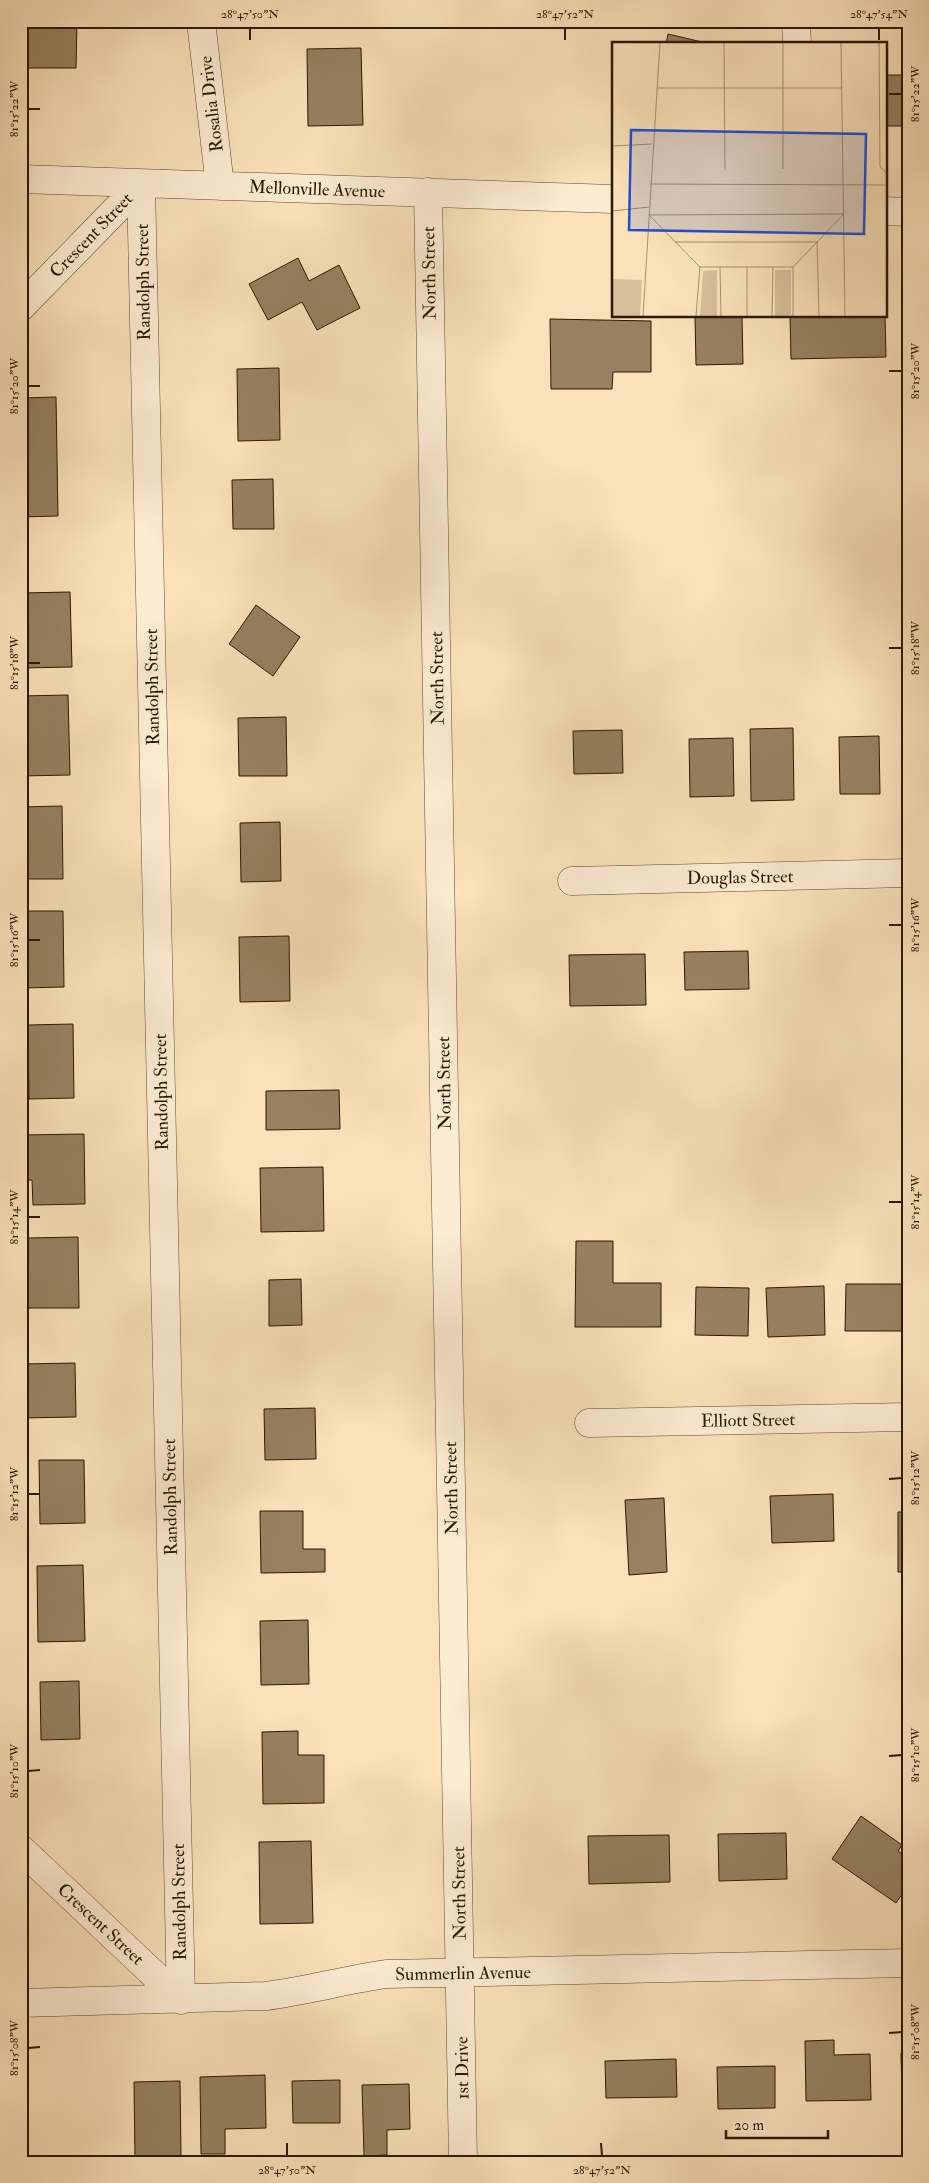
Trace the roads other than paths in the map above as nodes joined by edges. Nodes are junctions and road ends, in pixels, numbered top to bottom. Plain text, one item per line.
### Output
1 (201, 21) edge
2 (796, 21) edge
3 (797, 42) edge
4 (21, 180) edge
5 (141, 184) junction
6 (220, 186) junction
7 (428, 192) junction
8 (612, 199) edge
9 (886, 211) edge
10 (908, 212) edge
11 (21, 307) edge
12 (908, 873) edge
13 (572, 881) dead end
14 (908, 1418) edge
15 (589, 1423) dead end
16 (21, 1849) edge
17 (908, 1963) edge
18 (460, 1973) junction
19 (182, 2000) junction
20 (21, 2003) edge
21 (463, 2162) edge

1 - 6 street, Rosalia Drive
2 - 3 street
4 - 5 street, Mellonville Avenue
5 - 6 street, Mellonville Avenue
5 - 11 street, Crescent Street
5 - 19 street, Randolph Street
6 - 7 street, Mellonville Avenue
7 - 8 street, Mellonville Avenue
7 - 18 street, North Street
9 - 10 street
12 - 13 street, Douglas Street
14 - 15 street, Elliott Street
16 - 19 street, Crescent Street
17 - 18 street, Summerlin Avenue
18 - 19 street, Summerlin Avenue
18 - 21 street, 1st Drive
19 - 20 street, Summerlin Avenue

